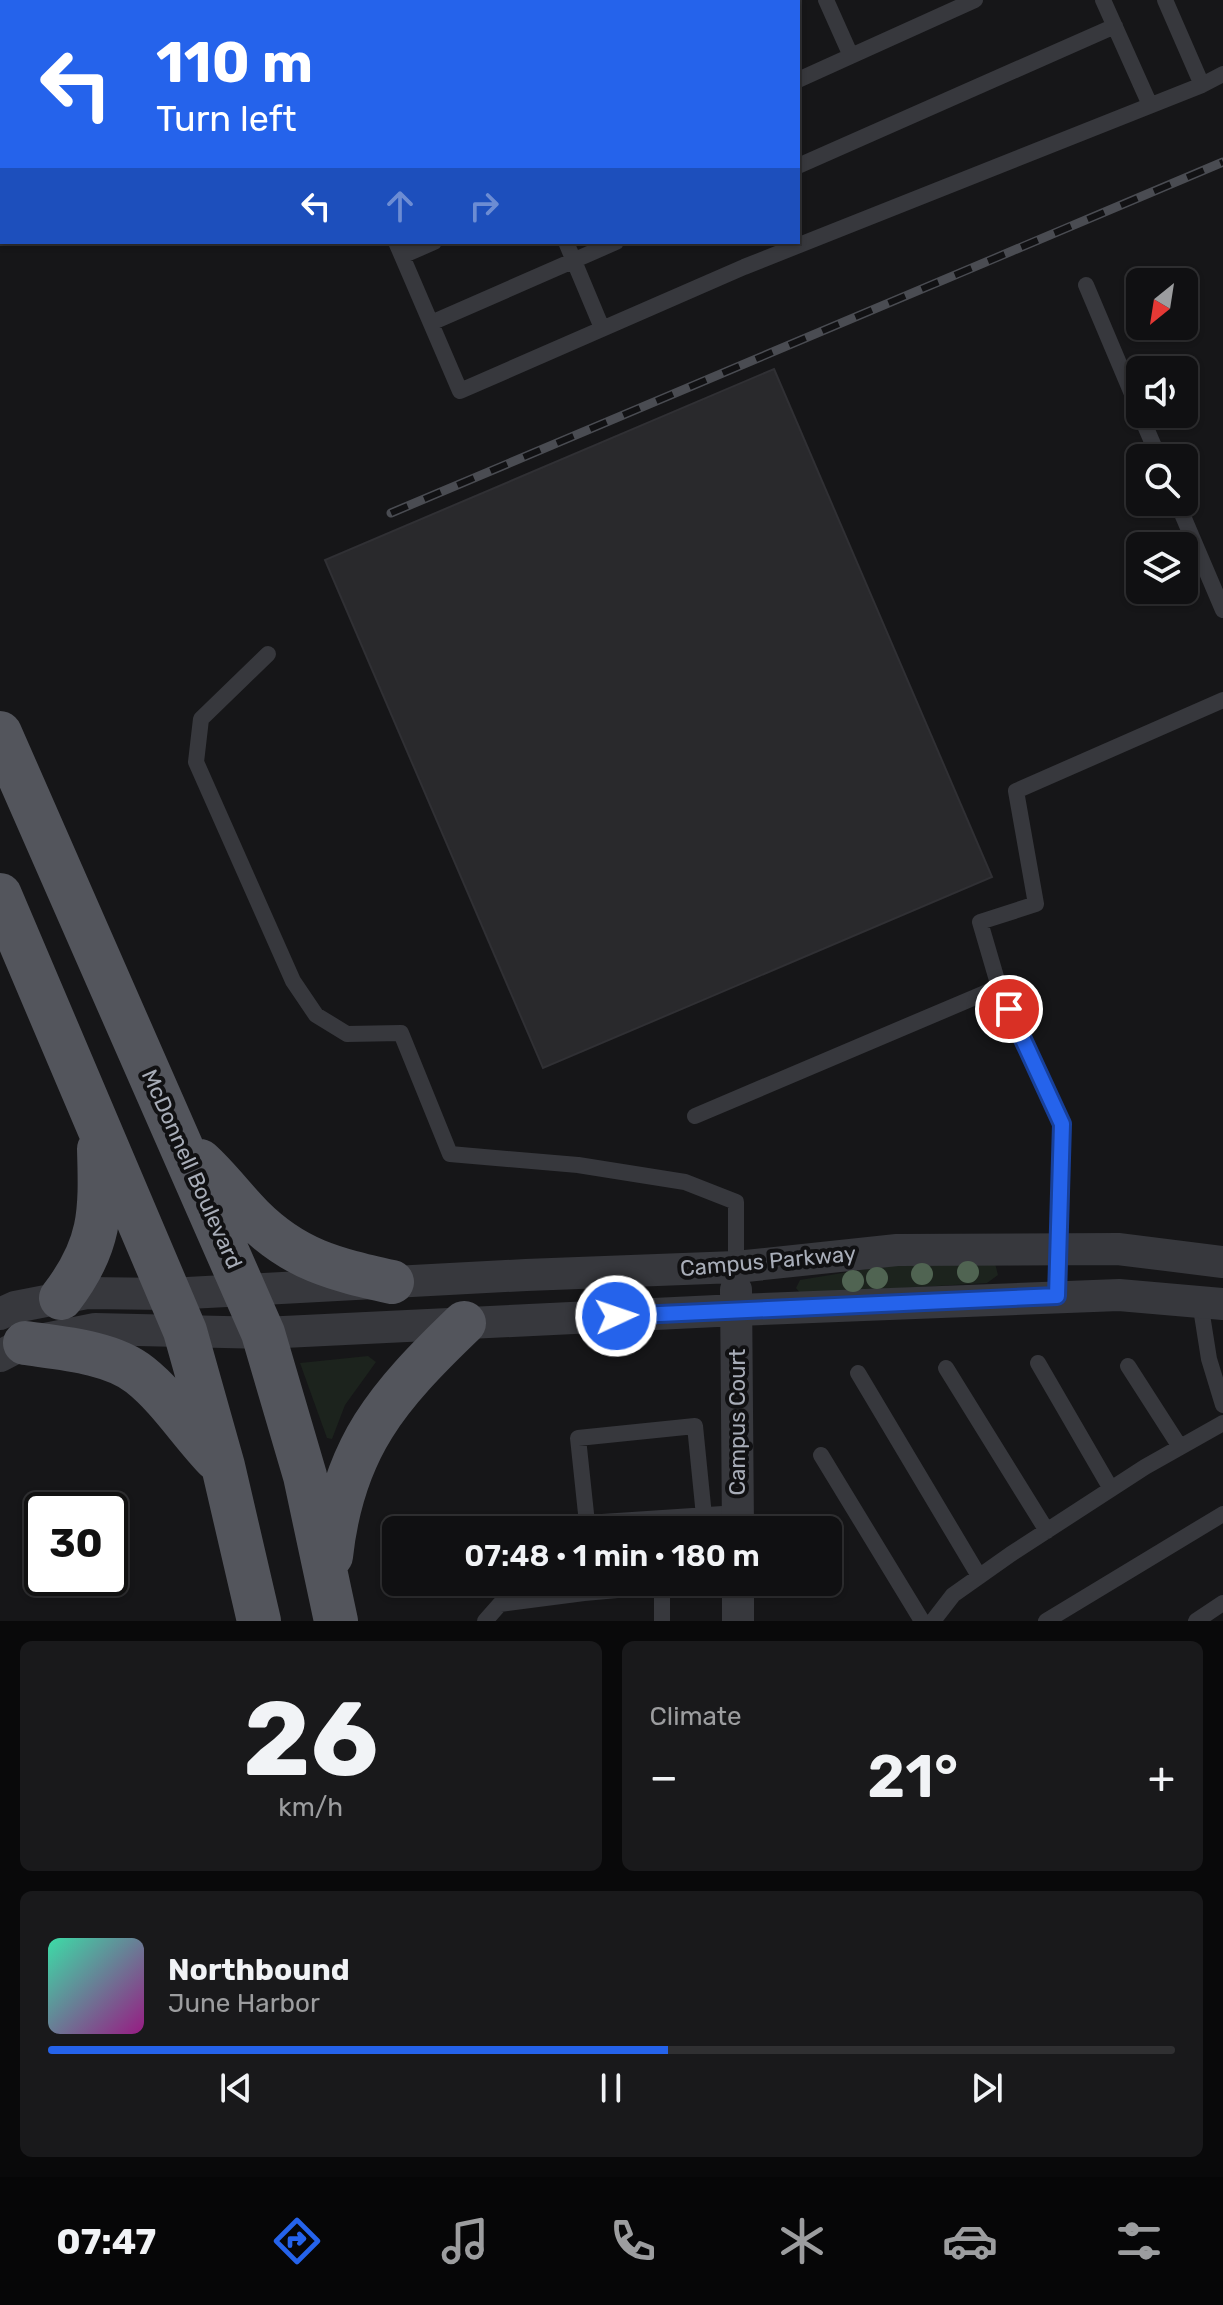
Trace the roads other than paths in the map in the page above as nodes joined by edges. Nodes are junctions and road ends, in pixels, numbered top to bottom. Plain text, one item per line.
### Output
1 (826, 0) edge
2 (975, 0) edge
3 (1103, 0) edge
4 (1165, 0) edge
5 (1115, 26) junction
6 (851, 56) junction
7 (1223, 74) edge
8 (800, 79) edge
9 (1202, 85) junction
10 (1150, 105) junction
11 (800, 165) edge
12 (424, 244) edge
13 (567, 244) edge
14 (611, 244) edge
15 (399, 249) edge
16 (573, 260) junction
17 (1086, 285) dead end
18 (431, 323) junction
19 (602, 328) junction
20 (1126, 381) edge
21 (1183, 516) edge
22 (1223, 610) edge
23 (268, 654) dead end
24 (1223, 700) edge
25 (0, 733) edge
26 (0, 895) edge
27 (999, 987) junction
28 (695, 1116) dead end
29 (98, 1127) junction
30 (181, 1146) junction
31 (1058, 1248) junction
32 (1223, 1262) edge
33 (736, 1267) junction
34 (392, 1282) junction
35 (245, 1290) junction
36 (1057, 1296) junction
37 (61, 1298) junction
38 (1211, 1303) edge
39 (737, 1310) junction
40 (177, 1313) junction
41 (464, 1323) junction
42 (263, 1333) junction
43 (8, 1338) edge
44 (1038, 1363) dead end
45 (1128, 1366) dead end
46 (946, 1368) dead end
47 (858, 1373) dead end
48 (1223, 1405) edge
49 (1223, 1423) edge
50 (1180, 1447) junction
51 (821, 1455) dead end
52 (223, 1466) junction
53 (1111, 1489) junction
54 (1223, 1514) edge
55 (704, 1516) joint
56 (738, 1516) edge
57 (1047, 1531) junction
58 (979, 1576) junction
59 (572, 1596) edge
60 (662, 1596) edge
61 (738, 1596) edge
62 (332, 1602) edge
63 (1223, 1603) edge
64 (259, 1621) edge
65 (485, 1621) edge
66 (662, 1621) edge
67 (738, 1621) edge
68 (922, 1621) edge
69 (933, 1621) edge
70 (1046, 1621) edge
71 (1196, 1621) edge

1 - 6 lane
2 - 6 lane
3 - 5 lane
4 - 9 lane
5 - 10 lane
5 - 11 lane
6 - 8 lane
7 - 9 lane
9 - 10 lane
10 - 19 lane
12 - 15 lane
13 - 16 lane
14 - 16 lane
15 - 18 lane
16 - 18 lane
16 - 19 lane
17 - 20 lane
18 - 19 lane
21 - 22 lane
23 - 33 lane
24 - 27 lane
25 - 30 main road, McDonnell Boulevard
26 - 29 main road
27 - 28 lane
27 - 31 lane
29 - 37 main road
29 - 40 main road
30 - 34 main road
30 - 35 main road, McDonnell Boulevard
31 - 32 street, Campus Parkway
31 - 33 street, Campus Parkway
31 - 36 lane
33 - 34 street, Campus Parkway
33 - 39 street, Campus Court
34 - 35 street, Campus Parkway
35 - 40 street, Campus Parkway
35 - 42 main road, McDonnell Boulevard
36 - 38 street, Campus Parkway
36 - 39 street, Campus Parkway
37 - 40 street
37 - 43 street
38 - 48 lane
39 - 41 street, Campus Parkway
39 - 56 street, Campus Court
40 - 42 street, Campus Parkway
40 - 43 street
40 - 52 main road
41 - 42 street, Campus Parkway
41 - 62 main road
42 - 62 main road, McDonnell Boulevard
43 - 52 main road
44 - 53 lane
45 - 50 lane
46 - 57 lane
47 - 58 lane
49 - 50 lane
50 - 53 lane
51 - 68 lane
52 - 64 main road
53 - 57 lane
54 - 70 lane
55 - 55 lane
57 - 58 lane
58 - 69 lane
59 - 65 lane
60 - 66 lane
61 - 67 street
63 - 71 lane

